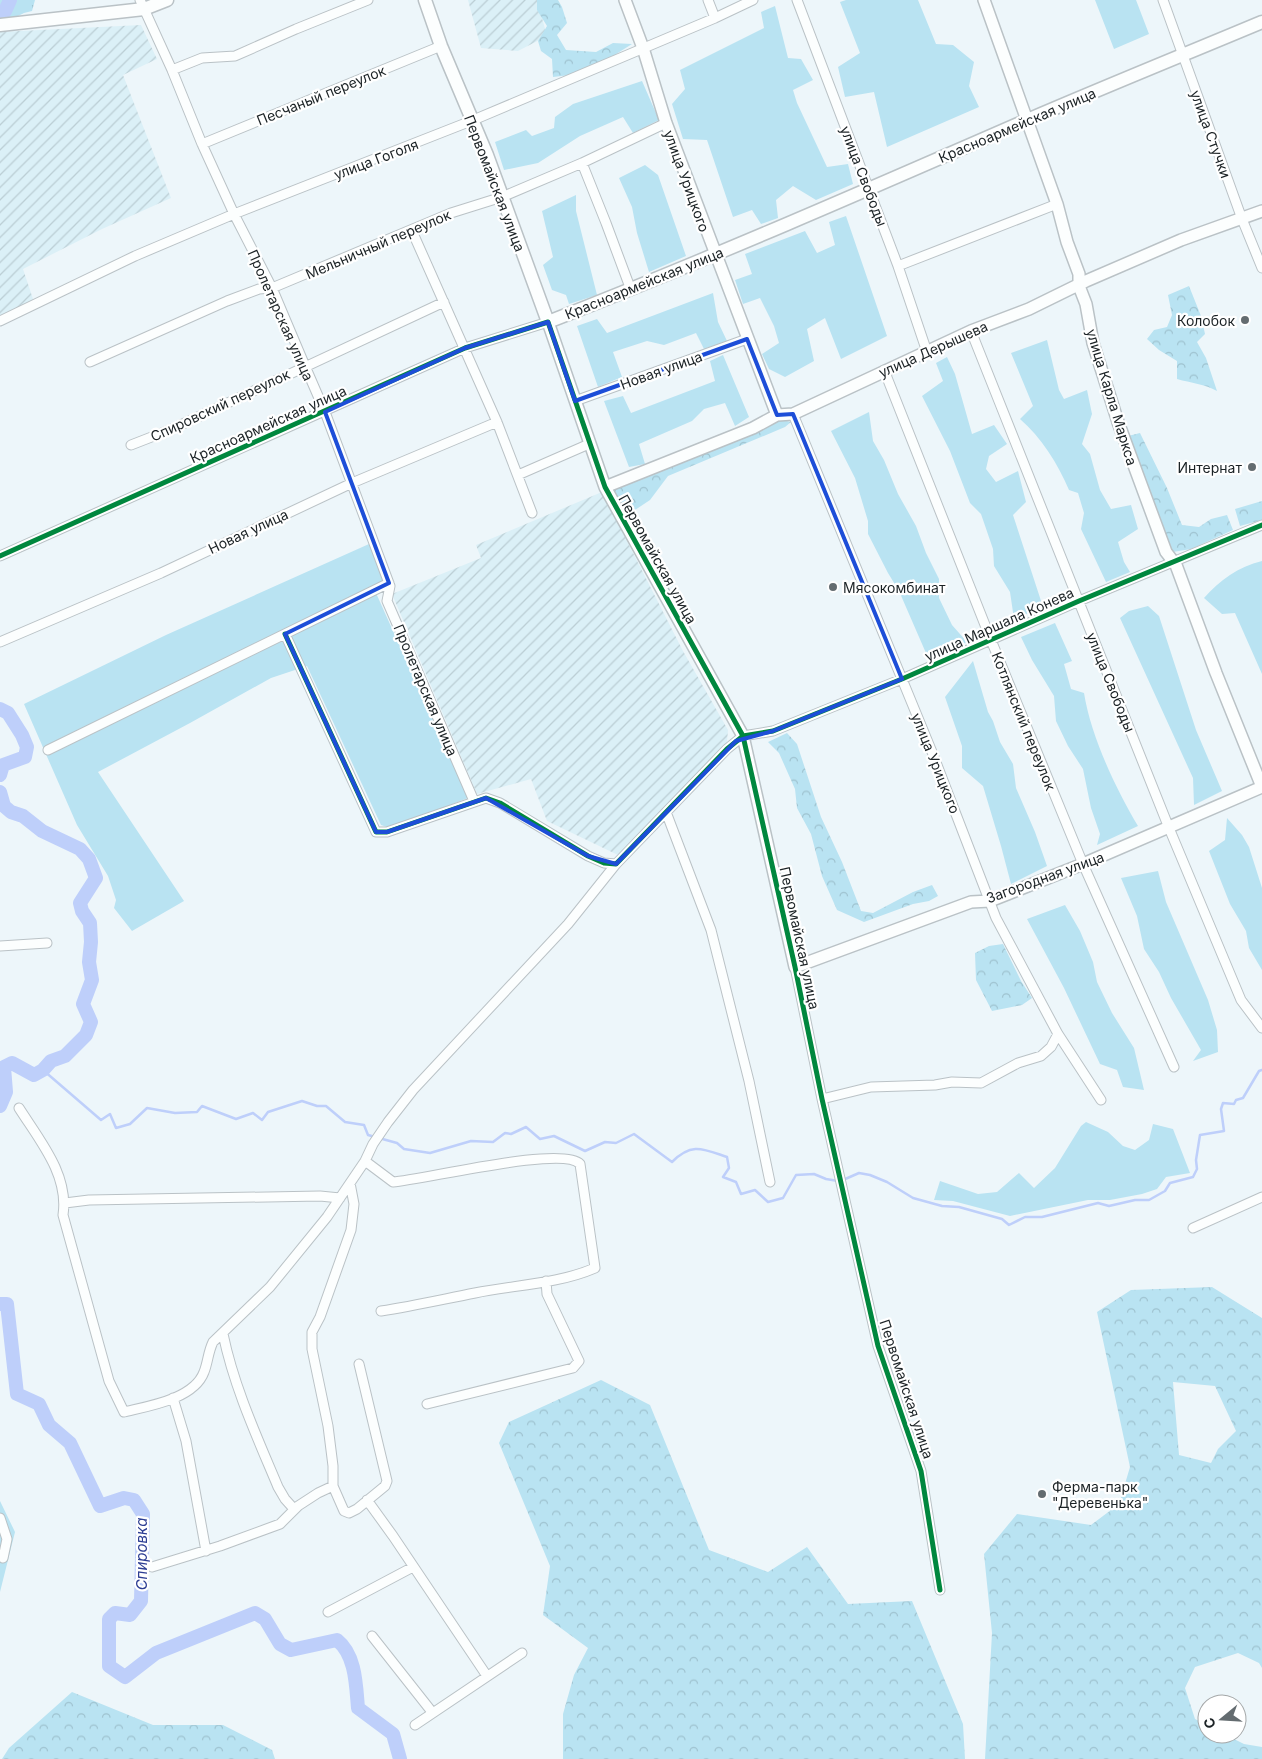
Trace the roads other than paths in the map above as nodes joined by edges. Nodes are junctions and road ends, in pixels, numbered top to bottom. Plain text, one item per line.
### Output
1 (167, 0) edge
2 (368, 0) edge
3 (425, 0) edge
4 (625, 0) edge
5 (708, 0) edge
6 (753, 0) edge
7 (797, 0) edge
8 (984, 0) edge
9 (1163, 0) edge
10 (142, 5) edge
11 (715, 18) junction
12 (1262, 22) edge
13 (2, 24) edge
14 (441, 46) junction
15 (642, 48) junction
16 (1182, 55) junction
17 (172, 70) junction
18 (1027, 120) junction
19 (472, 121) junction
20 (666, 123) junction
21 (202, 144) junction
22 (582, 163) junction
23 (869, 190) junction
24 (502, 197) junction
25 (1057, 204) junction
26 (1262, 211) edge
27 (234, 214) junction
28 (1242, 219) junction
29 (412, 231) junction
30 (715, 254) junction
31 (898, 266) junction
32 (1262, 268) edge
33 (1079, 286) junction
34 (272, 288) junction
35 (631, 290) junction
36 (444, 302) junction
37 (0, 321) edge
38 (548, 322) junction
39 (971, 331) junction
40 (747, 339) junction
41 (465, 348) junction
42 (927, 352) junction
43 (90, 362) dead end
44 (305, 366) junction
45 (884, 370) junction
46 (576, 401) junction
47 (325, 412) junction
48 (793, 414) junction
49 (777, 415) junction
50 (497, 422) junction
51 (589, 444) junction
52 (131, 445) dead end
53 (518, 475) junction
54 (352, 483) junction
55 (605, 487) junction
56 (532, 513) dead end
57 (1262, 525) edge
58 (0, 556) edge
59 (1173, 562) junction
60 (389, 583) junction
61 (1079, 601) junction
62 (285, 634) junction
63 (990, 640) junction
64 (0, 642) edge
65 (902, 679) junction
66 (743, 736) junction
67 (48, 750) dead end
68 (1262, 787) edge
69 (474, 801) junction
70 (666, 812) junction
71 (1169, 828) junction
72 (616, 864) junction
73 (1083, 864) junction
74 (990, 901) junction
75 (47, 943) dead end
76 (0, 946) edge
77 (796, 967) junction
78 (1262, 1028) edge
79 (1058, 1034) junction
80 (1174, 1067) dead end
81 (822, 1099) junction
82 (1101, 1100) dead end
83 (19, 1108) dead end
84 (365, 1161) junction
85 (770, 1182) dead end
86 (350, 1183) junction
87 (340, 1198) junction
88 (1262, 1198) edge
89 (65, 1203) junction
90 (1193, 1228) dead end
91 (546, 1281) junction
92 (381, 1312) dead end
93 (222, 1334) junction
94 (360, 1364) dead end
95 (173, 1398) junction
96 (427, 1404) dead end
97 (333, 1486) junction
98 (368, 1500) junction
99 (294, 1509) junction
100 (0, 1518) edge
101 (206, 1551) junction
102 (3, 1558) dead end
103 (152, 1567) dead end
104 (413, 1567) junction
105 (940, 1590) dead end
106 (328, 1612) dead end
107 (372, 1636) dead end
108 (522, 1653) dead end
109 (487, 1676) junction
110 (432, 1712) junction
111 (415, 1725) dead end

1 - 10 main road
2 - 17 street
3 - 14 main road, Первомайская улица
4 - 15 street, улица Урицкого
5 - 11 street
6 - 11 street, улица Гоголя
7 - 23 street, улица Свободы
8 - 18 street, улица Карла Маркса
9 - 16 street, улица Стучки
10 - 13 main road
10 - 17 street, Пролетарская улица
11 - 15 street, улица Гоголя
12 - 16 main road, Красноармейская улица
14 - 19 main road, Первомайская улица
14 - 21 street, Песчаный переулок
15 - 19 street, улица Гоголя
15 - 20 street, улица Урицкого
16 - 18 main road, Красноармейская улица
16 - 28 street, улица Стучки
17 - 21 street, Пролетарская улица
18 - 23 main road, Красноармейская улица
18 - 25 street, улица Карла Маркса
19 - 24 main road, Первомайская улица
19 - 27 street, улица Гоголя
20 - 22 street, Мельничный переулок
20 - 30 street, улица Урицкого
21 - 27 street, Пролетарская улица
22 - 24 street, Мельничный переулок
22 - 35 street
23 - 30 main road, Красноармейская улица
23 - 31 street, улица Свободы
24 - 29 street, Мельничный переулок
24 - 38 main road, Первомайская улица
25 - 31 street
25 - 33 street, улица Карла Маркса
26 - 28 street, улица Дерышева
27 - 34 street, Пролетарская улица
27 - 37 street, улица Гоголя
28 - 32 street, улица Стучки
28 - 33 street, улица Дерышева
29 - 34 street, Мельничный переулок
29 - 36 street
30 - 35 main road, Красноармейская улица
30 - 40 street, улица Урицкого
31 - 42 street, улица Свободы
33 - 39 street, улица Дерышева
33 - 59 street, улица Карла Маркса
34 - 43 street, Мельничный переулок
34 - 44 street, Пролетарская улица
35 - 38 main road, Красноармейская улица
36 - 41 street
36 - 44 street, Спировский переулок
38 - 41 street, Красноармейская улица
38 - 46 street, Первомайская улица
39 - 42 street, улица Дерышева
39 - 61 street, улица Свободы
40 - 46 street, Новая улица
40 - 49 street, улица Урицкого
41 - 47 street, Красноармейская улица
41 - 50 street
42 - 45 street, улица Дерышева
44 - 47 street, Пролетарская улица
44 - 52 street, Спировский переулок
45 - 48 street, улица Дерышева
45 - 63 street, Котлянский переулок
46 - 51 street, Первомайская улица
47 - 54 street, Пролетарская улица
47 - 58 street, Красноармейская улица
48 - 49 street, улица Дерышева
48 - 65 street, улица Урицкого
49 - 55 street, улица Дерышева
50 - 53 street
50 - 54 street, Новая улица
51 - 53 street
51 - 55 street, Первомайская улица
53 - 56 street
54 - 60 street, Пролетарская улица
54 - 64 street, Новая улица
55 - 66 street, Первомайская улица
57 - 59 street, улица Маршала Конева
59 - 61 street, улица Маршала Конева
59 - 68 street, улица Карла Маркса
60 - 62 street
60 - 69 street, Пролетарская улица
61 - 63 street, улица Маршала Конева
61 - 71 street, улица Свободы
62 - 67 street
62 - 69 street
63 - 65 street, улица Маршала Конева
63 - 73 street, Котлянский переулок
65 - 66 street, улица Маршала Конева
65 - 74 street, улица Урицкого
66 - 70 street
66 - 77 street, Первомайская улица
68 - 71 street, Загородная улица
69 - 72 street
70 - 72 street
70 - 85 street
71 - 73 street, Загородная улица
71 - 78 street, улица Свободы
72 - 84 street
73 - 74 street, Загородная улица
73 - 80 street, Котлянский переулок
74 - 77 street, Загородная улица
74 - 79 street, улица Урицкого
75 - 76 street
77 - 81 street, Первомайская улица
79 - 81 street
79 - 82 street, улица Урицкого
81 - 105 street, Первомайская улица
83 - 89 street
84 - 86 street
84 - 91 street
86 - 87 street
86 - 97 street
87 - 89 street
87 - 93 street
88 - 90 street
89 - 95 street
91 - 92 street
91 - 96 street
93 - 95 street
93 - 99 street
94 - 98 street
95 - 101 street
97 - 98 street
97 - 99 street
98 - 104 street
99 - 101 street
100 - 102 street
101 - 103 street
104 - 106 street
104 - 109 street
107 - 110 street
108 - 109 street
109 - 110 street
110 - 111 street

